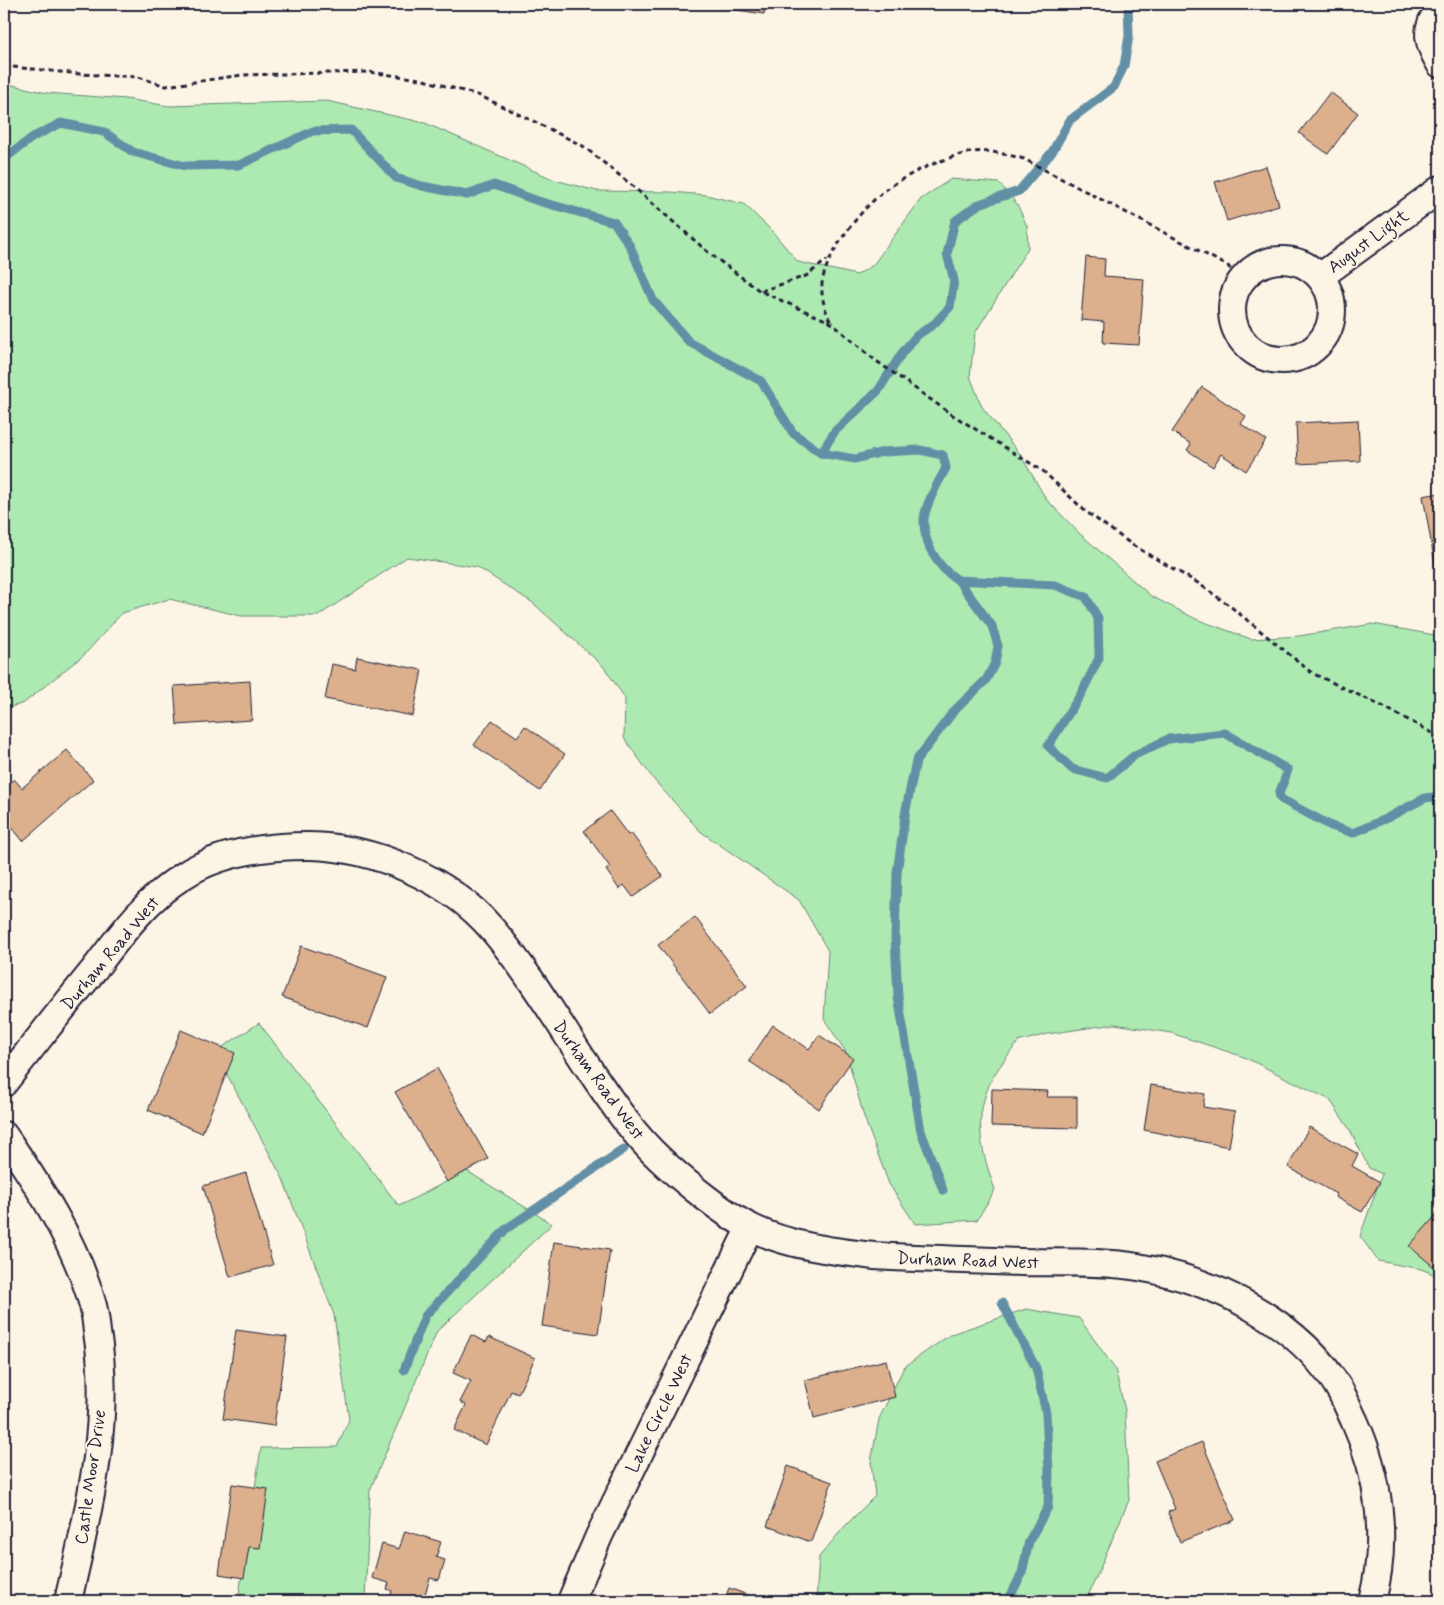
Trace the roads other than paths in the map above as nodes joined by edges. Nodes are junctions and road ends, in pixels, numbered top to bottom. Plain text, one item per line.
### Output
1 (1440, 8) edge
2 (1440, 64) edge
3 (1440, 189) edge
4 (1321, 276) junction
5 (4, 1083) edge
6 (4, 1135) edge
7 (750, 1227) junction
8 (68, 1601) edge
9 (571, 1601) edge
10 (1372, 1601) edge

1 - 2 street
3 - 4 street, August Light
4 - 4 street, August Light
5 - 7 street, Durham Road West
6 - 8 street, Castle Moor Drive
7 - 9 street, Lake Circle West
7 - 10 street, Durham Road West

